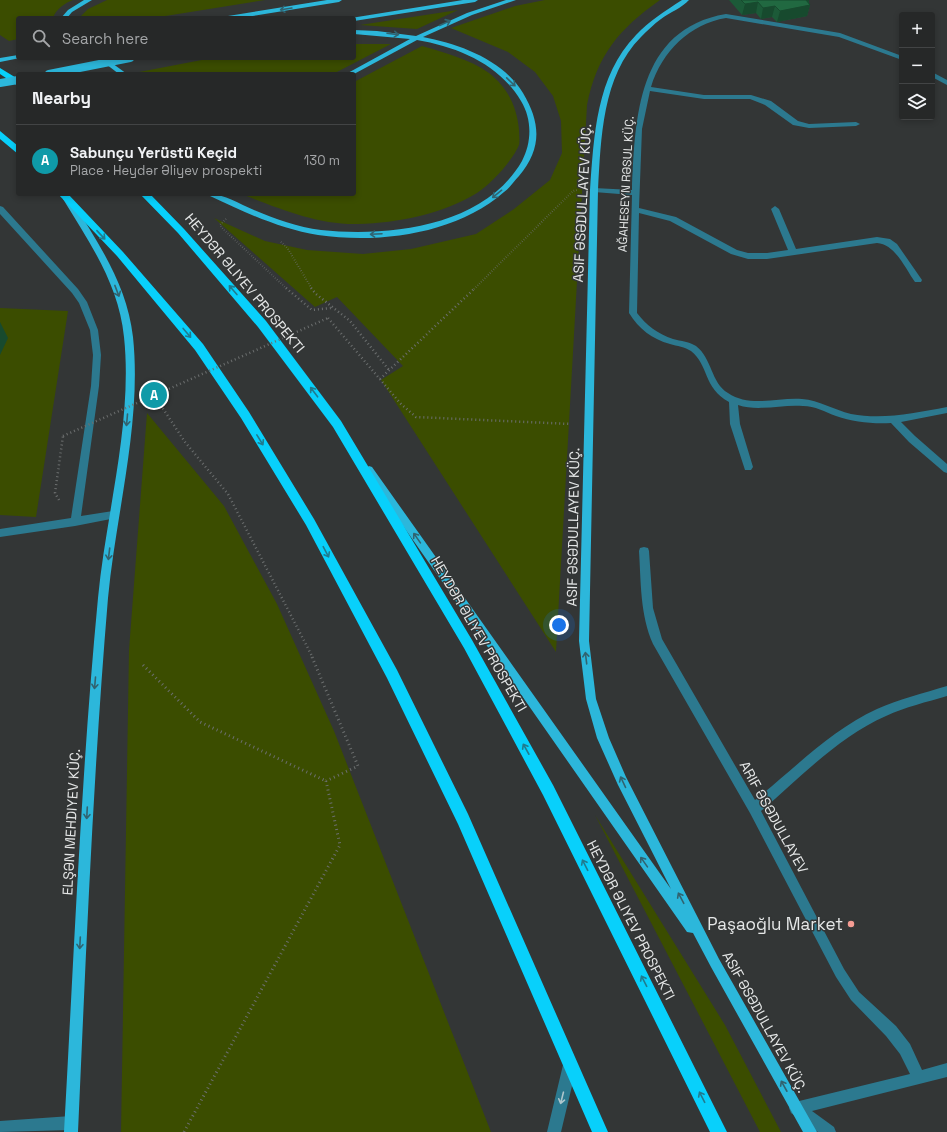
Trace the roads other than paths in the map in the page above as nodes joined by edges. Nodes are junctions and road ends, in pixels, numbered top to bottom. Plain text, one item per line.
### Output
1 (89, 0) edge
2 (339, 0) edge
3 (475, 0) edge
4 (513, 0) edge
5 (686, 0) edge
6 (66, 16) edge
7 (240, 16) edge
8 (356, 19) edge
9 (356, 32) edge
10 (418, 37) junction
11 (16, 57) edge
12 (899, 57) edge
13 (0, 60) edge
14 (104, 60) edge
15 (120, 60) edge
16 (0, 70) edge
17 (58, 72) edge
18 (121, 72) edge
19 (353, 72) edge
20 (935, 76) edge
21 (16, 80) edge
22 (16, 82) edge
23 (947, 83) edge
24 (0, 84) edge
25 (647, 88) junction
26 (856, 124) dead end
27 (0, 134) edge
28 (16, 149) edge
29 (594, 190) junction
30 (635, 193) junction
31 (65, 196) edge
32 (65, 196) edge
33 (147, 196) edge
34 (217, 196) edge
35 (0, 209) edge
36 (634, 209) junction
37 (775, 209) dead end
38 (793, 252) junction
39 (918, 280) dead end
40 (733, 401) junction
41 (947, 410) edge
42 (894, 420) junction
43 (337, 424) junction
44 (748, 467) dead end
45 (947, 469) edge
46 (114, 515) junction
47 (75, 522) junction
48 (0, 533) edge
49 (644, 550) dead end
50 (947, 691) edge
51 (754, 809) junction
52 (715, 963) junction
53 (570, 1065) junction
54 (947, 1070) edge
55 (920, 1078) junction
56 (796, 1108) junction
57 (71, 1127) edge
58 (0, 1128) edge
59 (554, 1132) edge
60 (600, 1132) edge
61 (719, 1132) edge
62 (810, 1132) edge
63 (829, 1132) edge

1 - 6 main road
2 -> 7 main road
3 - 8 main road
10 -> 4 main road
5 - 29 main road, ASIF ƏSƏDULLAYEV KÜÇ.
9 -> 10 main road
10 - 19 main road
10 -> 34 main road
11 - 13 main road
12 - 25 street, AĞAHESEYN RƏSUL KÜÇ.
14 - 18 main road
15 - 17 main road, bridge
16 - 22 highway
20 - 23 street
21 - 24 main road, bridge
25 - 26 street
25 - 30 street, AĞAHESEYN RƏSUL KÜÇ.
27 - 28 highway
29 - 30 street
52 -> 29 main road, ASIF ƏSƏDULLAYEV KÜÇ.
30 - 36 street, AĞAHESEYN RƏSUL KÜÇ.
31 -> 46 main road, ELŞƏN MEHDIYEV KÜÇ.
32 -> 53 highway
43 -> 33 highway, HEYDƏR ƏLIYEV PROSPEKTI
35 - 47 street
36 - 38 street
36 - 40 street, AĞAHESEYN RƏSUL KÜÇ.
37 - 38 street
38 - 39 street
40 - 42 street
40 - 44 street
41 - 42 street
42 - 45 street
52 -> 43 main road
61 -> 43 highway, HEYDƏR ƏLIYEV PROSPEKTI
46 - 47 street
46 -> 57 main road, ELŞƏN MEHDIYEV KÜÇ.
47 - 48 street
49 - 51 street, ARIF ƏSƏDULLAYEV
50 - 51 street
51 - 55 street, ARIF ƏSƏDULLAYEV
56 -> 52 main road, ASIF ƏSƏDULLAYEV KÜÇ.
53 -> 59 street
53 - 60 highway
54 - 55 street
55 - 56 street
56 - 62 main road, ASIF ƏSƏDULLAYEV KÜÇ.
56 - 63 street
57 - 58 street

